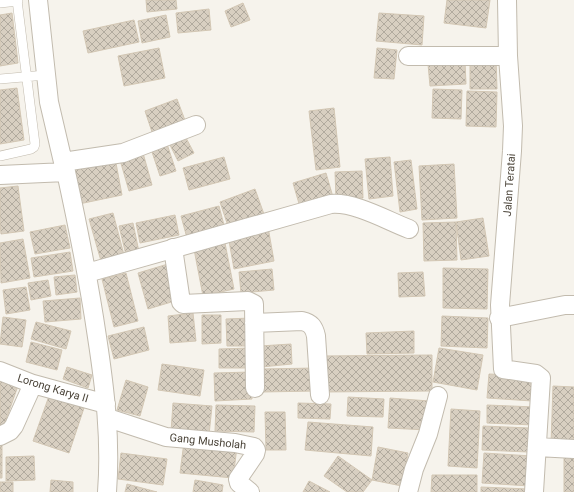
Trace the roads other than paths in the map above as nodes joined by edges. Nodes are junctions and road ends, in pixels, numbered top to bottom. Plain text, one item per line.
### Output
1 (38, 0) edge
2 (507, 0) edge
3 (18, 1) edge
4 (0, 3) edge
5 (408, 56) dead end
6 (508, 56) junction
7 (46, 75) junction
8 (26, 76) junction
9 (0, 79) edge
10 (196, 125) dead end
11 (0, 156) edge
12 (64, 167) junction
13 (0, 175) edge
14 (409, 229) dead end
15 (172, 248) junction
16 (87, 273) junction
17 (574, 305) edge
18 (499, 318) junction
19 (254, 323) junction
20 (0, 371) edge
21 (33, 384) junction
22 (254, 388) dead end
23 (320, 395) dead end
24 (438, 396) dead end
25 (107, 411) junction
26 (0, 436) edge
27 (537, 447) junction
28 (574, 449) edge
29 (107, 492) edge
30 (250, 492) edge
31 (408, 492) edge
32 (534, 492) edge

1 - 7 street
2 - 6 street, Jalan Teratai
3 - 4 lane
3 - 8 lane
5 - 6 street
6 - 18 street, Jalan Teratai
7 - 8 lane
7 - 12 street
8 - 9 lane
8 - 11 lane
10 - 12 street
12 - 13 street
12 - 16 street
14 - 15 street
15 - 16 street
15 - 19 street
16 - 25 street
17 - 18 street
18 - 27 street, Jalan Teratai
19 - 22 street
19 - 23 street
20 - 21 street, Lorong Karya II
21 - 25 street, Lorong Karya II
21 - 26 street
24 - 31 street
25 - 29 street
25 - 30 street, Gang Musholah
27 - 28 street
27 - 32 street

